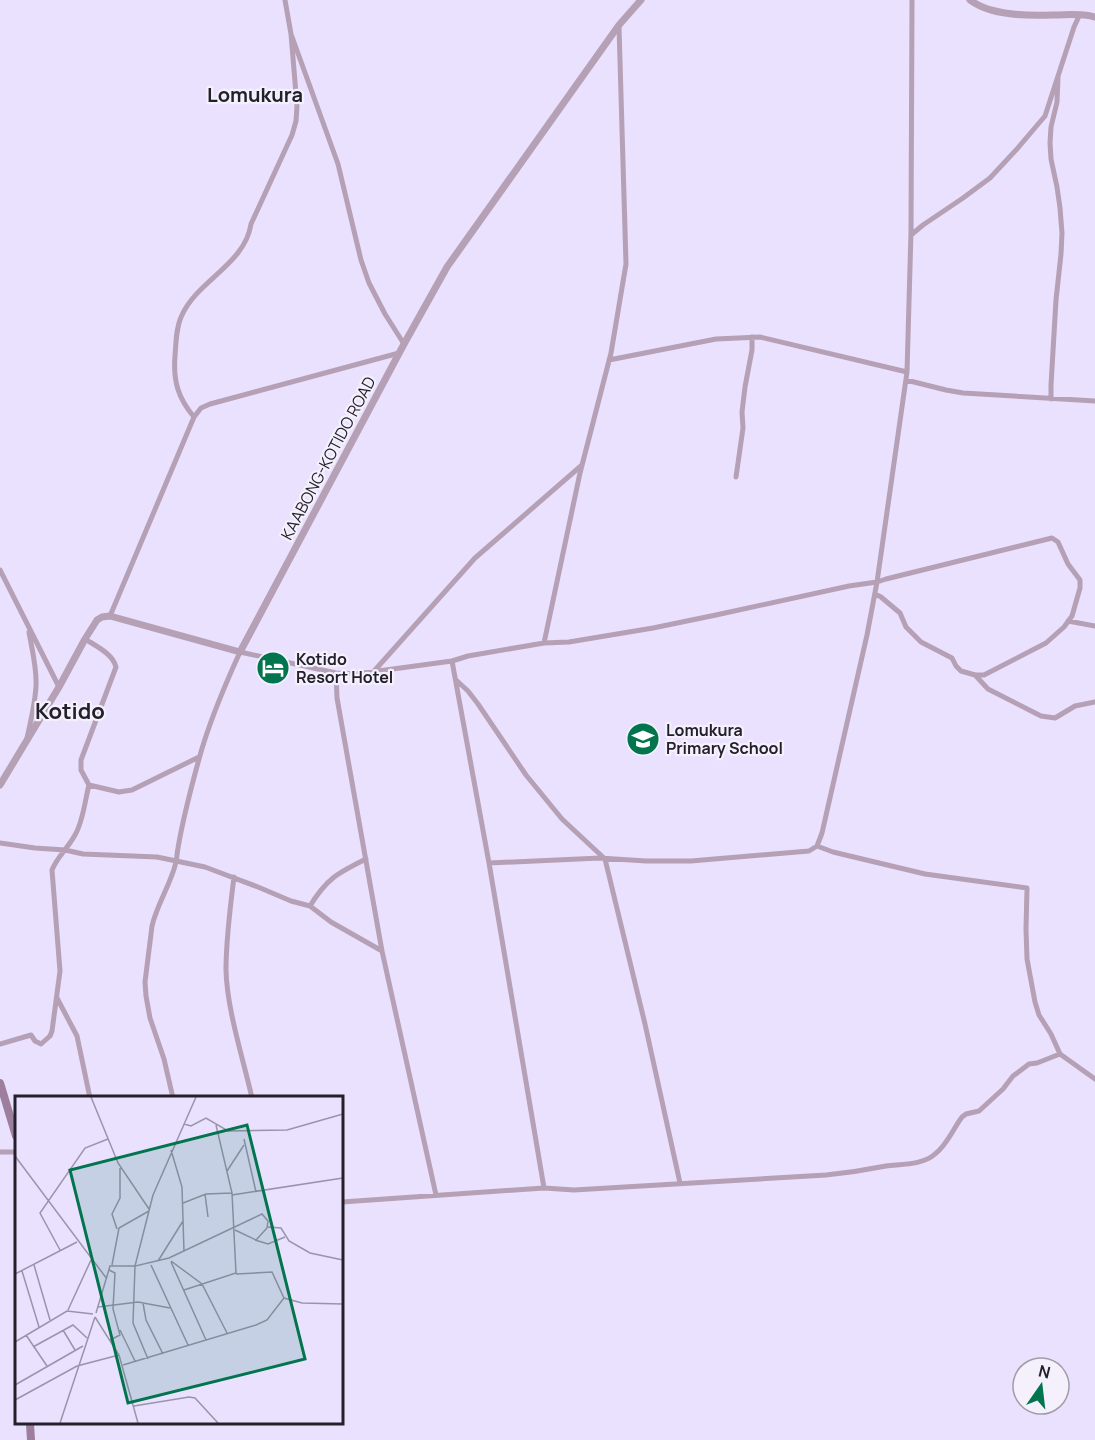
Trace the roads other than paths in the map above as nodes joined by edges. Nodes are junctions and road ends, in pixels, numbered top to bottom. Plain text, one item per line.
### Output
1 (285, 0) edge
2 (641, 0) edge
3 (912, 0) edge
4 (970, 0) edge
5 (1080, 14) junction
6 (1095, 17) edge
7 (618, 25) junction
8 (291, 34) junction
9 (1058, 77) junction
10 (911, 235) junction
11 (752, 337) junction
12 (404, 344) junction
13 (399, 353) junction
14 (609, 360) junction
15 (907, 372) junction
16 (906, 380) junction
17 (1051, 399) junction
18 (1095, 401) edge
19 (194, 417) junction
20 (582, 465) junction
21 (736, 477) dead end
22 (0, 570) edge
23 (877, 582) junction
24 (875, 594) junction
25 (110, 616) junction
26 (1068, 621) junction
27 (27, 625) junction
28 (1095, 626) edge
29 (85, 639) junction
30 (544, 643) junction
31 (240, 652) junction
32 (452, 661) junction
33 (375, 670) junction
34 (336, 673) junction
35 (975, 675) junction
36 (456, 681) junction
37 (59, 687) junction
38 (1095, 702) edge
39 (26, 743) junction
40 (199, 757) junction
41 (0, 785) edge
42 (89, 785) junction
43 (0, 843) edge
44 (817, 846) junction
45 (65, 850) junction
46 (366, 859) junction
47 (605, 859) junction
48 (176, 861) junction
49 (489, 862) junction
50 (234, 877) junction
51 (310, 906) junction
52 (382, 951) junction
53 (56, 996) junction
54 (0, 1044) edge
55 (1060, 1054) junction
56 (1095, 1079) edge
57 (0, 1083) edge
58 (90, 1096) edge
59 (173, 1096) edge
60 (252, 1096) edge
61 (15, 1133) edge
62 (680, 1183) junction
63 (544, 1188) junction
64 (436, 1195) junction
65 (344, 1202) edge
66 (30, 1425) edge
67 (31, 1440) edge

1 - 8 street
2 - 7 street, KAABONG-KOTIDO ROAD
3 - 10 street
4 - 5 street
5 - 6 street
5 - 9 street
7 - 12 street, KAABONG-KOTIDO ROAD
7 - 14 street
8 - 12 street
8 - 19 street
9 - 10 street
9 - 17 street
10 - 15 street
11 - 14 street
11 - 15 street
11 - 21 street
12 - 13 street, KAABONG-KOTIDO ROAD
13 - 19 street
13 - 31 street, KAABONG-KOTIDO ROAD
14 - 20 street
15 - 16 street
16 - 17 street
16 - 23 street
17 - 18 street
19 - 25 street
20 - 30 street
20 - 33 street
22 - 27 street
23 - 24 street
23 - 26 street
23 - 30 street
24 - 35 street
24 - 44 street
25 - 29 street
25 - 31 street
26 - 28 street
26 - 35 street
27 - 37 street
27 - 39 street
29 - 37 street
29 - 42 street
30 - 32 street
31 - 34 street
31 - 40 street
32 - 33 street
32 - 36 street
33 - 34 street
34 - 46 street
35 - 38 street
36 - 47 street
36 - 49 street
37 - 39 street
39 - 41 street
40 - 42 street
40 - 48 street
42 - 45 street
43 - 45 street
44 - 47 street
44 - 55 street
45 - 48 street
45 - 53 street
46 - 51 street
46 - 52 street
47 - 49 street
47 - 62 street
48 - 50 street
48 - 59 street
49 - 63 street
50 - 51 street
50 - 60 street
51 - 52 street
52 - 64 street
53 - 54 street
53 - 58 street
55 - 56 street
55 - 62 street
57 - 61 main road
62 - 63 street
63 - 64 street
64 - 65 street
66 - 67 main road

